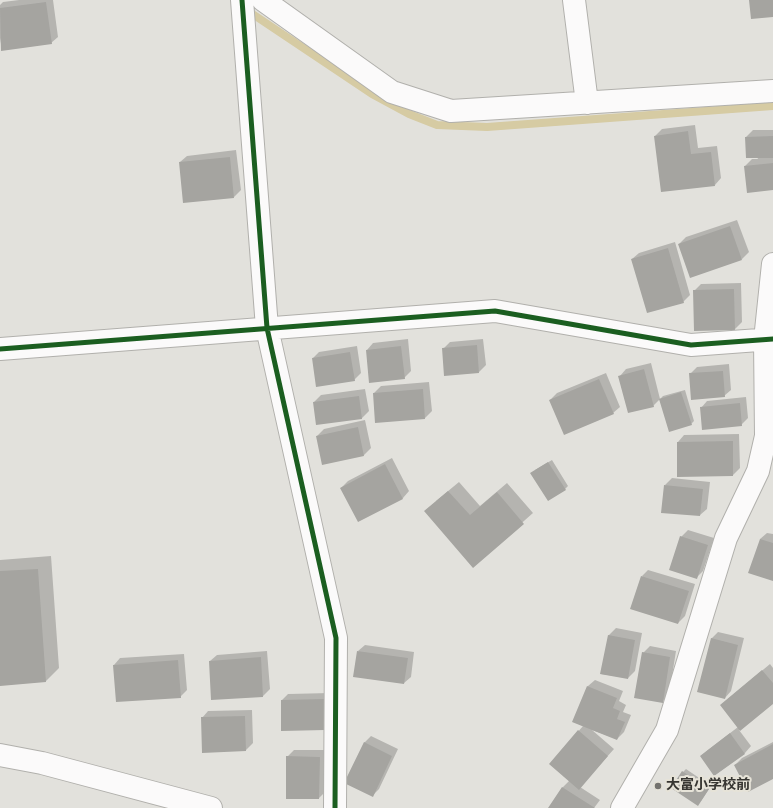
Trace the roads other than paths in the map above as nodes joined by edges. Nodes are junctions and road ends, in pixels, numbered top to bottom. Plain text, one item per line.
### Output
1 (242, 0) edge
2 (263, 0) edge
3 (574, 0) edge
4 (773, 91) edge
5 (588, 103) junction
6 (773, 264) edge
7 (267, 328) junction
8 (769, 340) edge
9 (0, 349) edge
10 (0, 755) edge
11 (211, 808) edge
12 (335, 808) edge
13 (622, 808) edge

1 - 7 street
2 - 5 street
3 - 5 street
4 - 5 street
6 - 8 street
7 - 8 street
7 - 9 street
7 - 12 street
8 - 13 street
10 - 11 street

